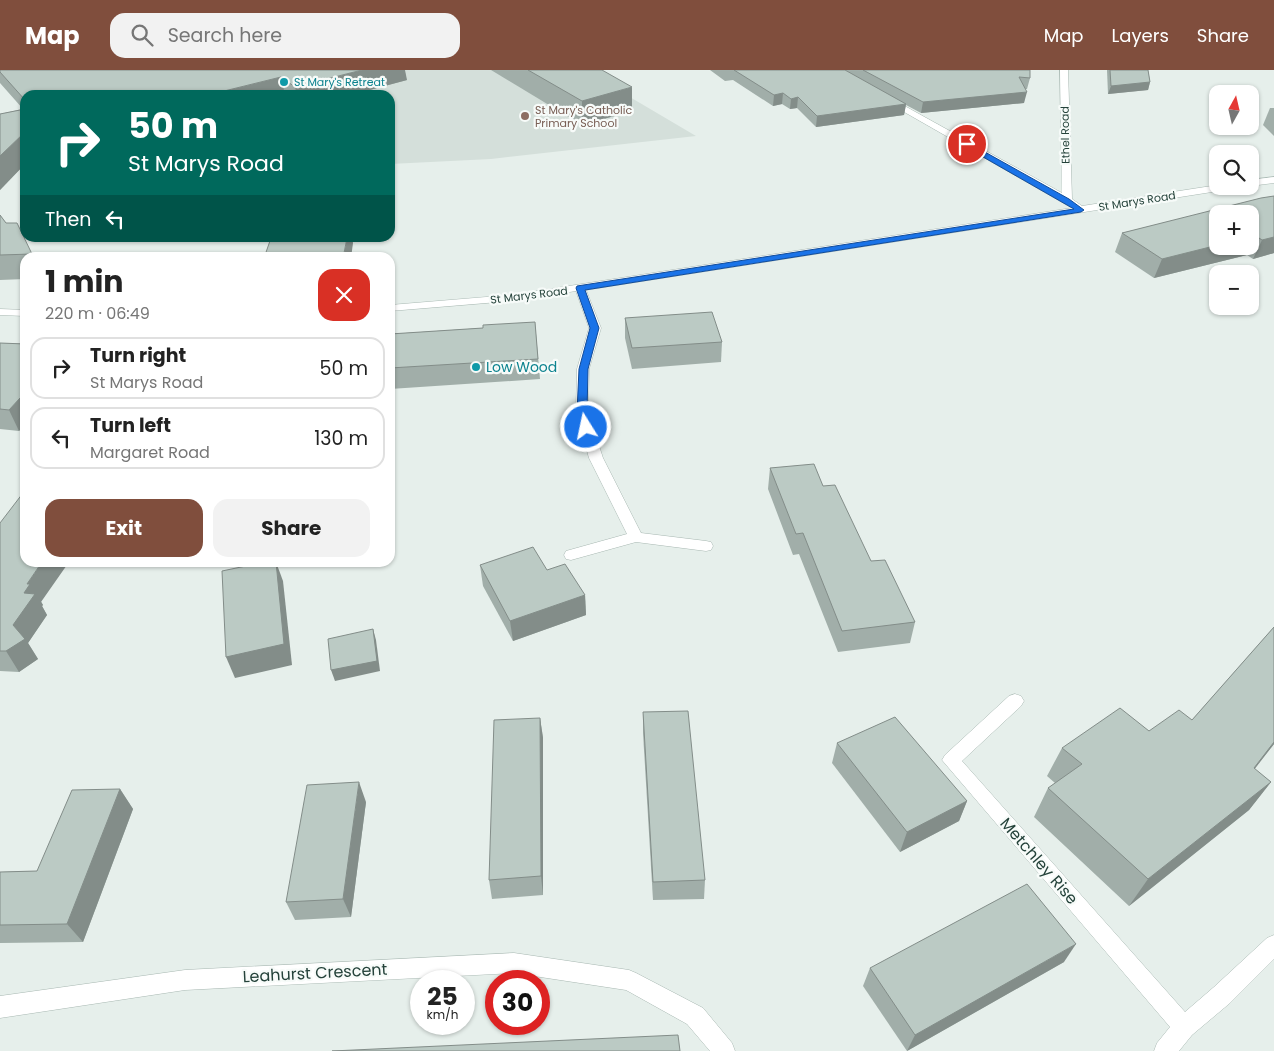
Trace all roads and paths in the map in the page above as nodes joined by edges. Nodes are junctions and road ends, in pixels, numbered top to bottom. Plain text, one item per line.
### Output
1 (1064, 70) edge
2 (877, 94) edge
3 (1274, 180) edge
4 (1259, 182) edge
5 (1209, 190) edge
6 (1067, 200) junction
7 (1081, 210) junction
8 (580, 288) junction
9 (395, 308) edge
10 (0, 312) edge
11 (20, 313) edge
12 (636, 537) junction
13 (706, 546) dead end
14 (571, 555) dead end
15 (1015, 701) dead end
16 (1274, 945) edge
17 (0, 1007) edge
18 (1184, 1027) junction
19 (724, 1051) edge
20 (1166, 1051) edge

1 - 6 street, Ethel Road
2 - 6 street
3 - 4 street
5 - 7 street, St Marys Road
6 - 7 street
7 - 8 street, St Marys Road
8 - 9 street, St Marys Road
8 - 12 street
10 - 11 street
12 - 13 street
12 - 14 street
15 - 18 street, Metchley Rise
16 - 18 street
17 - 19 street, Leahurst Crescent
18 - 20 street

